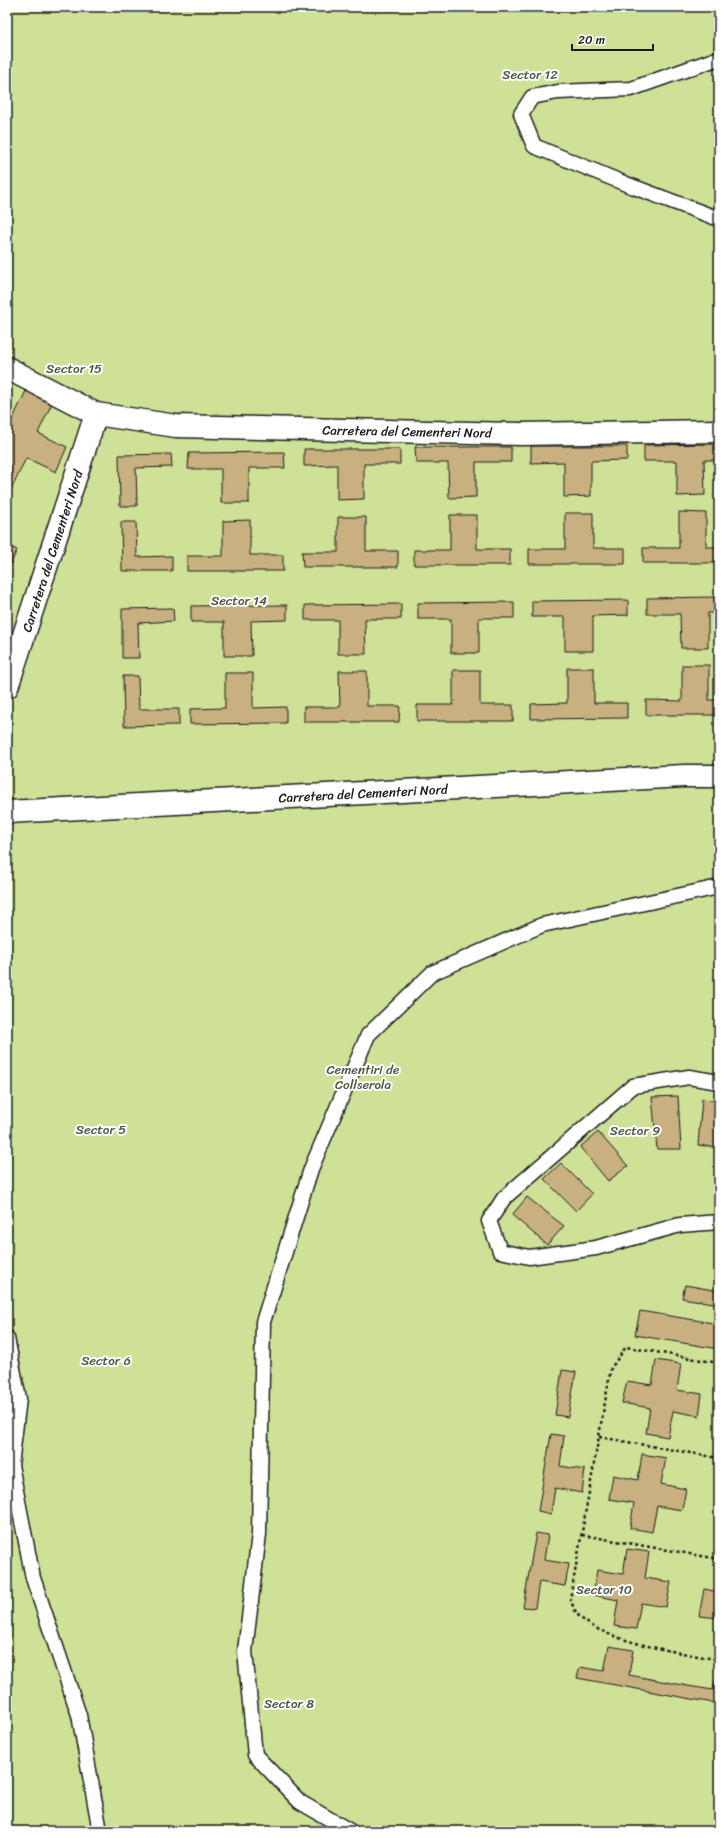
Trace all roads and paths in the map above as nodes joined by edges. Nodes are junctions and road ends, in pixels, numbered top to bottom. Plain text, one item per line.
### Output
1 (719, 58) edge
2 (719, 219) edge
3 (7, 368) edge
4 (96, 414) junction
5 (719, 431) edge
6 (7, 687) edge
7 (719, 776) edge
8 (7, 812) edge
9 (719, 888) edge
10 (719, 1082) edge
11 (719, 1222) edge
12 (7, 1338) edge
13 (719, 1363) edge
14 (599, 1437) junction
15 (719, 1458) edge
16 (582, 1535) junction
17 (719, 1559) edge
18 (719, 1660) edge
19 (100, 1831) edge
20 (350, 1831) edge

1 - 2 lane
3 - 4 street, Carretera del Cementeri Nord
4 - 5 street, Carretera del Cementeri Nord
4 - 6 street, Carretera del Cementeri Nord
7 - 8 street, Carretera del Cementeri Nord
9 - 20 lane
10 - 11 lane
12 - 19 lane
13 - 14 path
14 - 15 path
14 - 16 path
16 - 17 path
16 - 18 path

